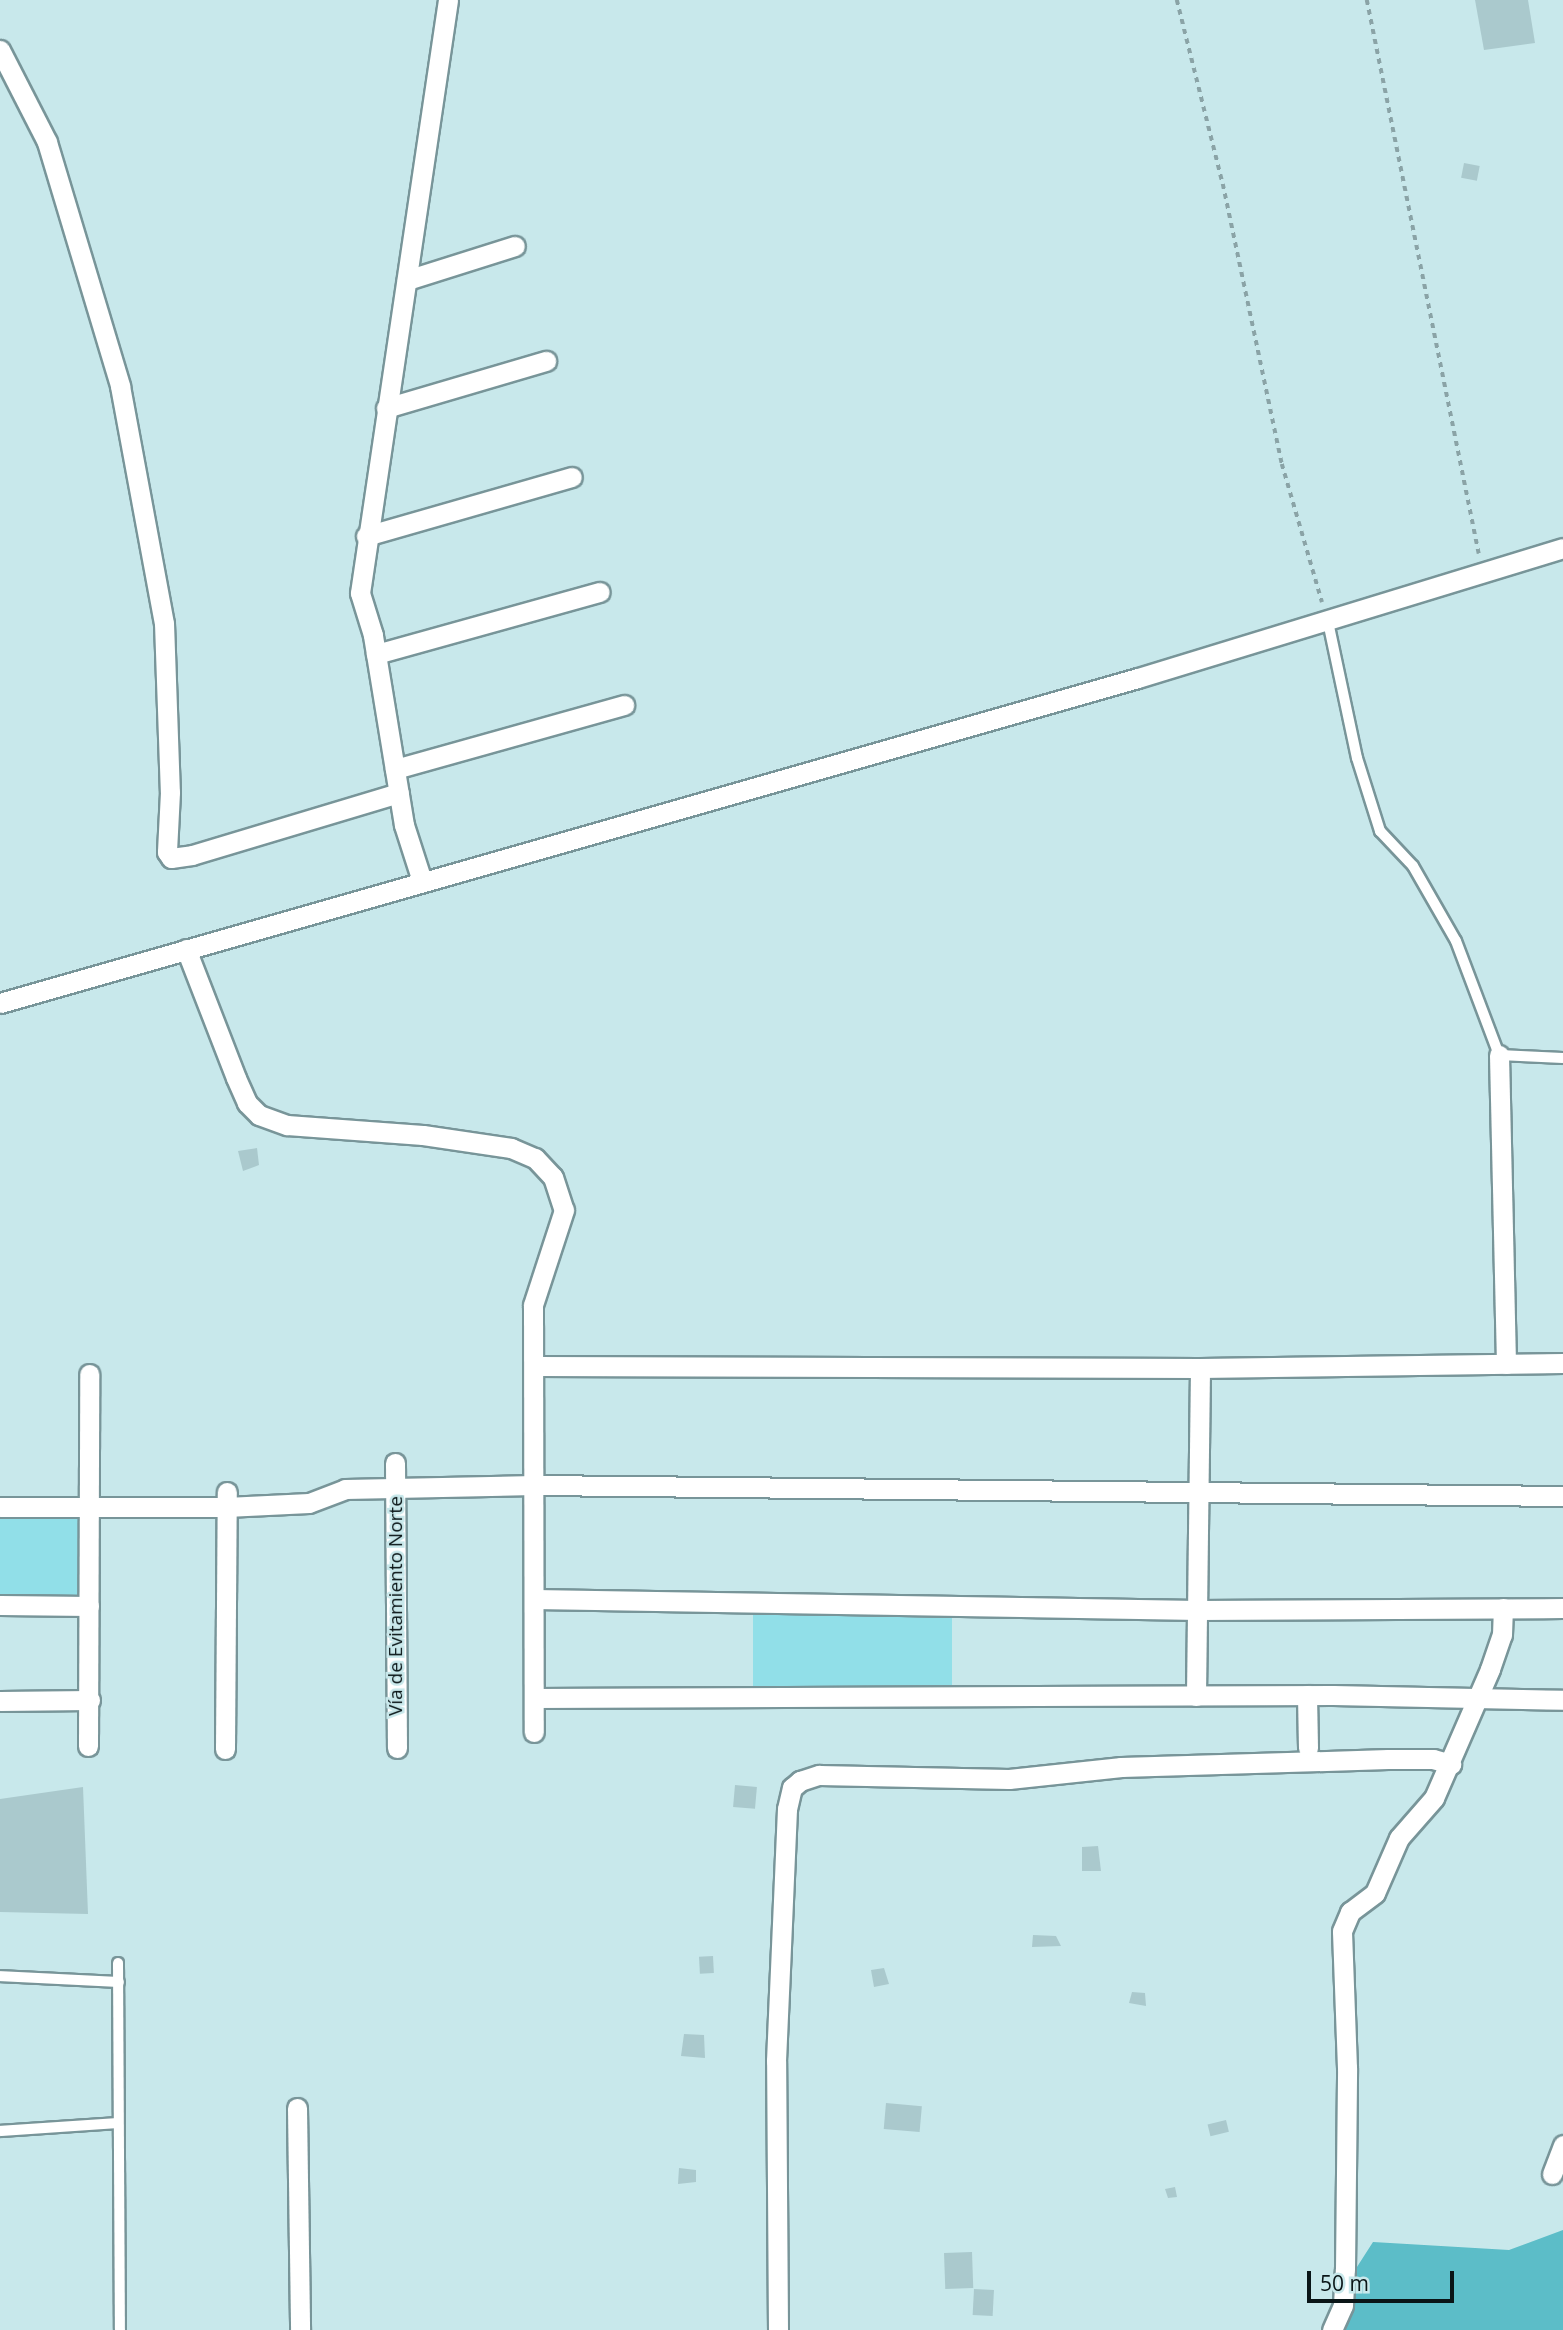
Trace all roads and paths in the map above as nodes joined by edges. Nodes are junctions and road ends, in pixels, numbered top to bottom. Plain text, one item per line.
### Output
1 (448, 0) edge
2 (1177, 0) edge
3 (1367, 0) edge
4 (0, 50) edge
5 (515, 246) dead end
6 (407, 280) junction
7 (546, 361) dead end
8 (386, 408) junction
9 (572, 477) dead end
10 (366, 536) junction
11 (1563, 548) edge
12 (1482, 570) junction
13 (600, 592) dead end
14 (1327, 617) junction
15 (376, 653) junction
16 (624, 705) dead end
17 (395, 769) junction
18 (399, 793) junction
19 (422, 881) junction
20 (186, 949) junction
21 (0, 1003) edge
22 (1499, 1055) junction
23 (1563, 1058) edge
24 (1563, 1363) edge
25 (1506, 1364) junction
26 (535, 1366) junction
27 (1200, 1368) junction
28 (89, 1374) dead end
29 (395, 1463) dead end
30 (534, 1485) junction
31 (395, 1489) junction
32 (1201, 1495) junction
33 (1563, 1496) edge
34 (226, 1499) junction
35 (0, 1507) edge
36 (88, 1507) junction
37 (534, 1598) junction
38 (0, 1605) edge
39 (89, 1606) junction
40 (1503, 1608) junction
41 (1563, 1608) edge
42 (1198, 1610) junction
43 (1307, 1695) junction
44 (1196, 1696) junction
45 (534, 1698) junction
46 (1476, 1698) junction
47 (90, 1700) junction
48 (1563, 1700) edge
49 (0, 1701) edge
50 (534, 1732) dead end
51 (89, 1746) dead end
52 (397, 1748) dead end
53 (1308, 1748) dead end
54 (225, 1749) dead end
55 (1451, 1764) junction
56 (118, 1963) dead end
57 (0, 1976) edge
58 (119, 1982) junction
59 (297, 2108) dead end
60 (117, 2123) junction
61 (0, 2131) edge
62 (1563, 2144) edge
63 (1552, 2174) dead end
64 (120, 2330) edge
65 (300, 2330) edge
66 (778, 2330) edge
67 (1332, 2330) edge

1 - 6 street
2 - 14 path
3 - 12 path
4 - 18 street
5 - 6 street
6 - 8 street
7 - 8 street
8 - 10 street
9 - 10 street
10 - 15 street
11 - 12 street
12 - 14 street
13 - 15 street
14 - 19 street
14 - 22 lane
15 - 17 street
16 - 17 street
17 - 18 street
18 - 19 street
19 - 20 street
20 - 21 street
20 - 26 street
22 - 23 lane
22 - 25 street
24 - 25 street
25 - 27 street
26 - 27 street
26 - 30 street
27 - 32 street
28 - 36 street
29 - 31 street, Vía de Evitamiento Norte
30 - 31 street
30 - 32 street
30 - 37 street
31 - 34 street
31 - 52 street, Vía de Evitamiento Norte
32 - 33 street
32 - 42 street
34 - 36 street
34 - 54 street
35 - 36 street
36 - 39 street
37 - 42 street
37 - 45 street
38 - 39 street
39 - 47 street
40 - 41 street
40 - 42 street
40 - 46 street
42 - 44 street
43 - 44 street
43 - 46 street
43 - 53 street
44 - 45 street
45 - 50 street
46 - 48 street
46 - 55 street
47 - 49 street
47 - 51 street
55 - 66 street
55 - 67 street
56 - 58 lane
57 - 58 lane
58 - 60 lane
59 - 65 street
60 - 61 lane
60 - 64 lane
62 - 63 street

